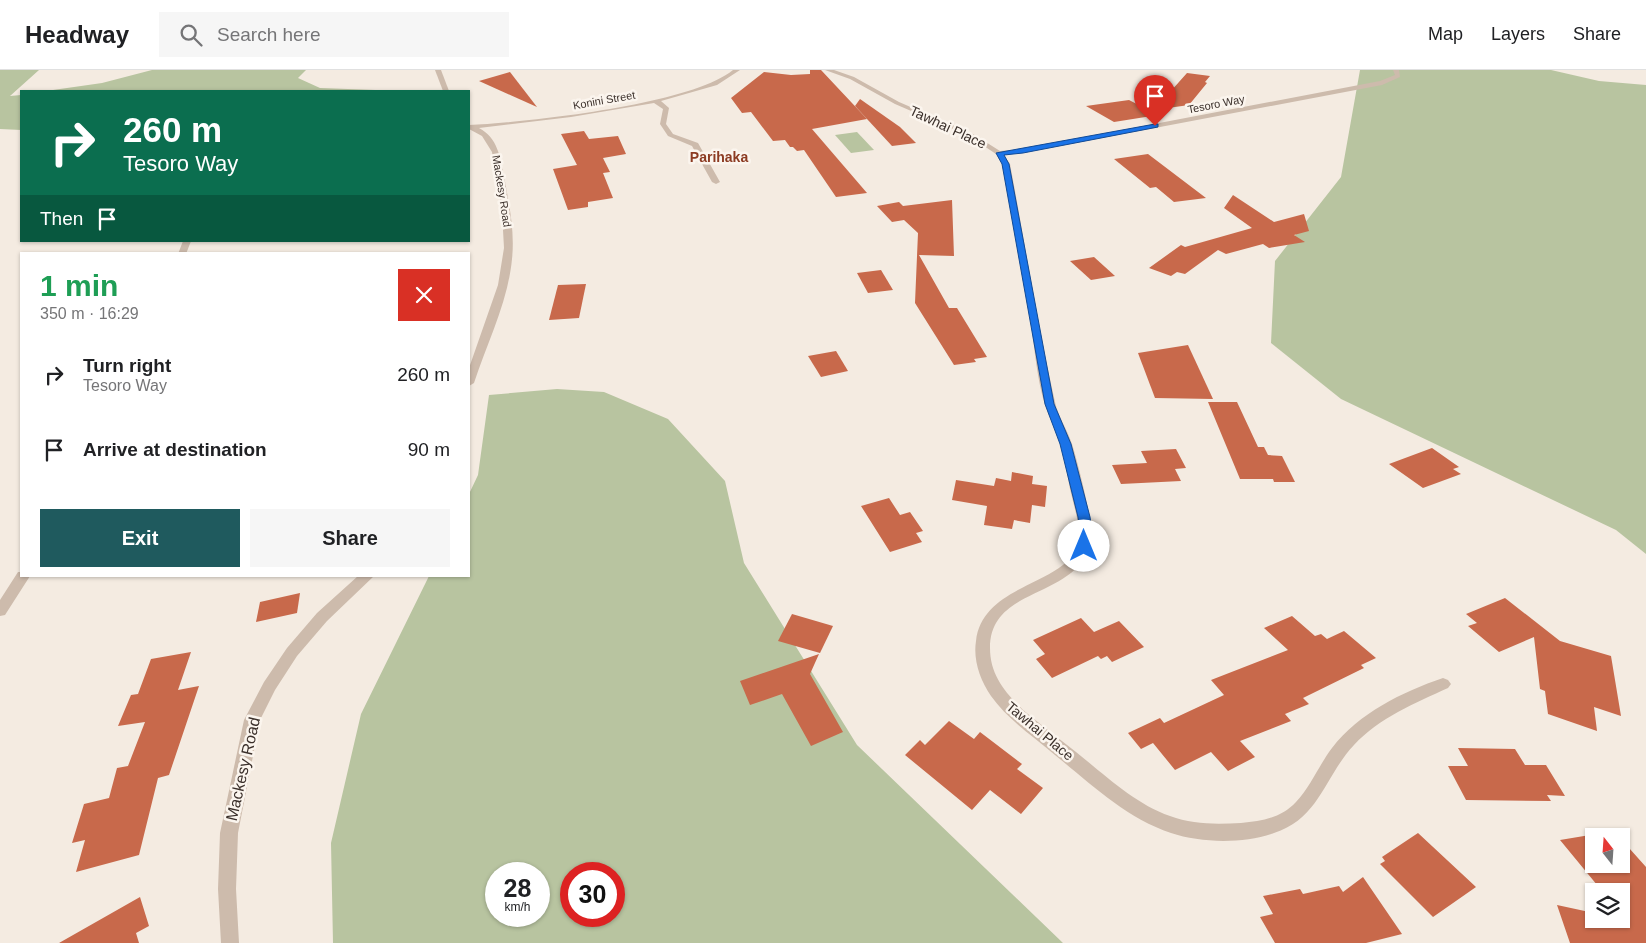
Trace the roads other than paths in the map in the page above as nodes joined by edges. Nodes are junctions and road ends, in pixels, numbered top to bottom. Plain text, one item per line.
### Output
1 (438, 70) edge
2 (737, 70) edge
3 (828, 70) edge
4 (1396, 70) edge
5 (446, 90) edge
6 (656, 100) junction
7 (470, 127) edge
8 (470, 127) edge
9 (1000, 153) junction
10 (716, 182) dead end
11 (470, 380) edge
12 (22, 577) edge
13 (366, 577) edge
14 (0, 611) edge
15 (1443, 684) dead end
16 (230, 943) edge

1 - 5 street
2 - 6 street, Konini Street
3 - 9 street, Tawhai Place
4 - 9 street, Tesoro Way
6 - 7 street, Konini Street
6 - 10 street
8 - 11 street, Mackesy Road
9 - 15 street, Tawhai Place
12 - 14 street
13 - 16 street, Mackesy Road

